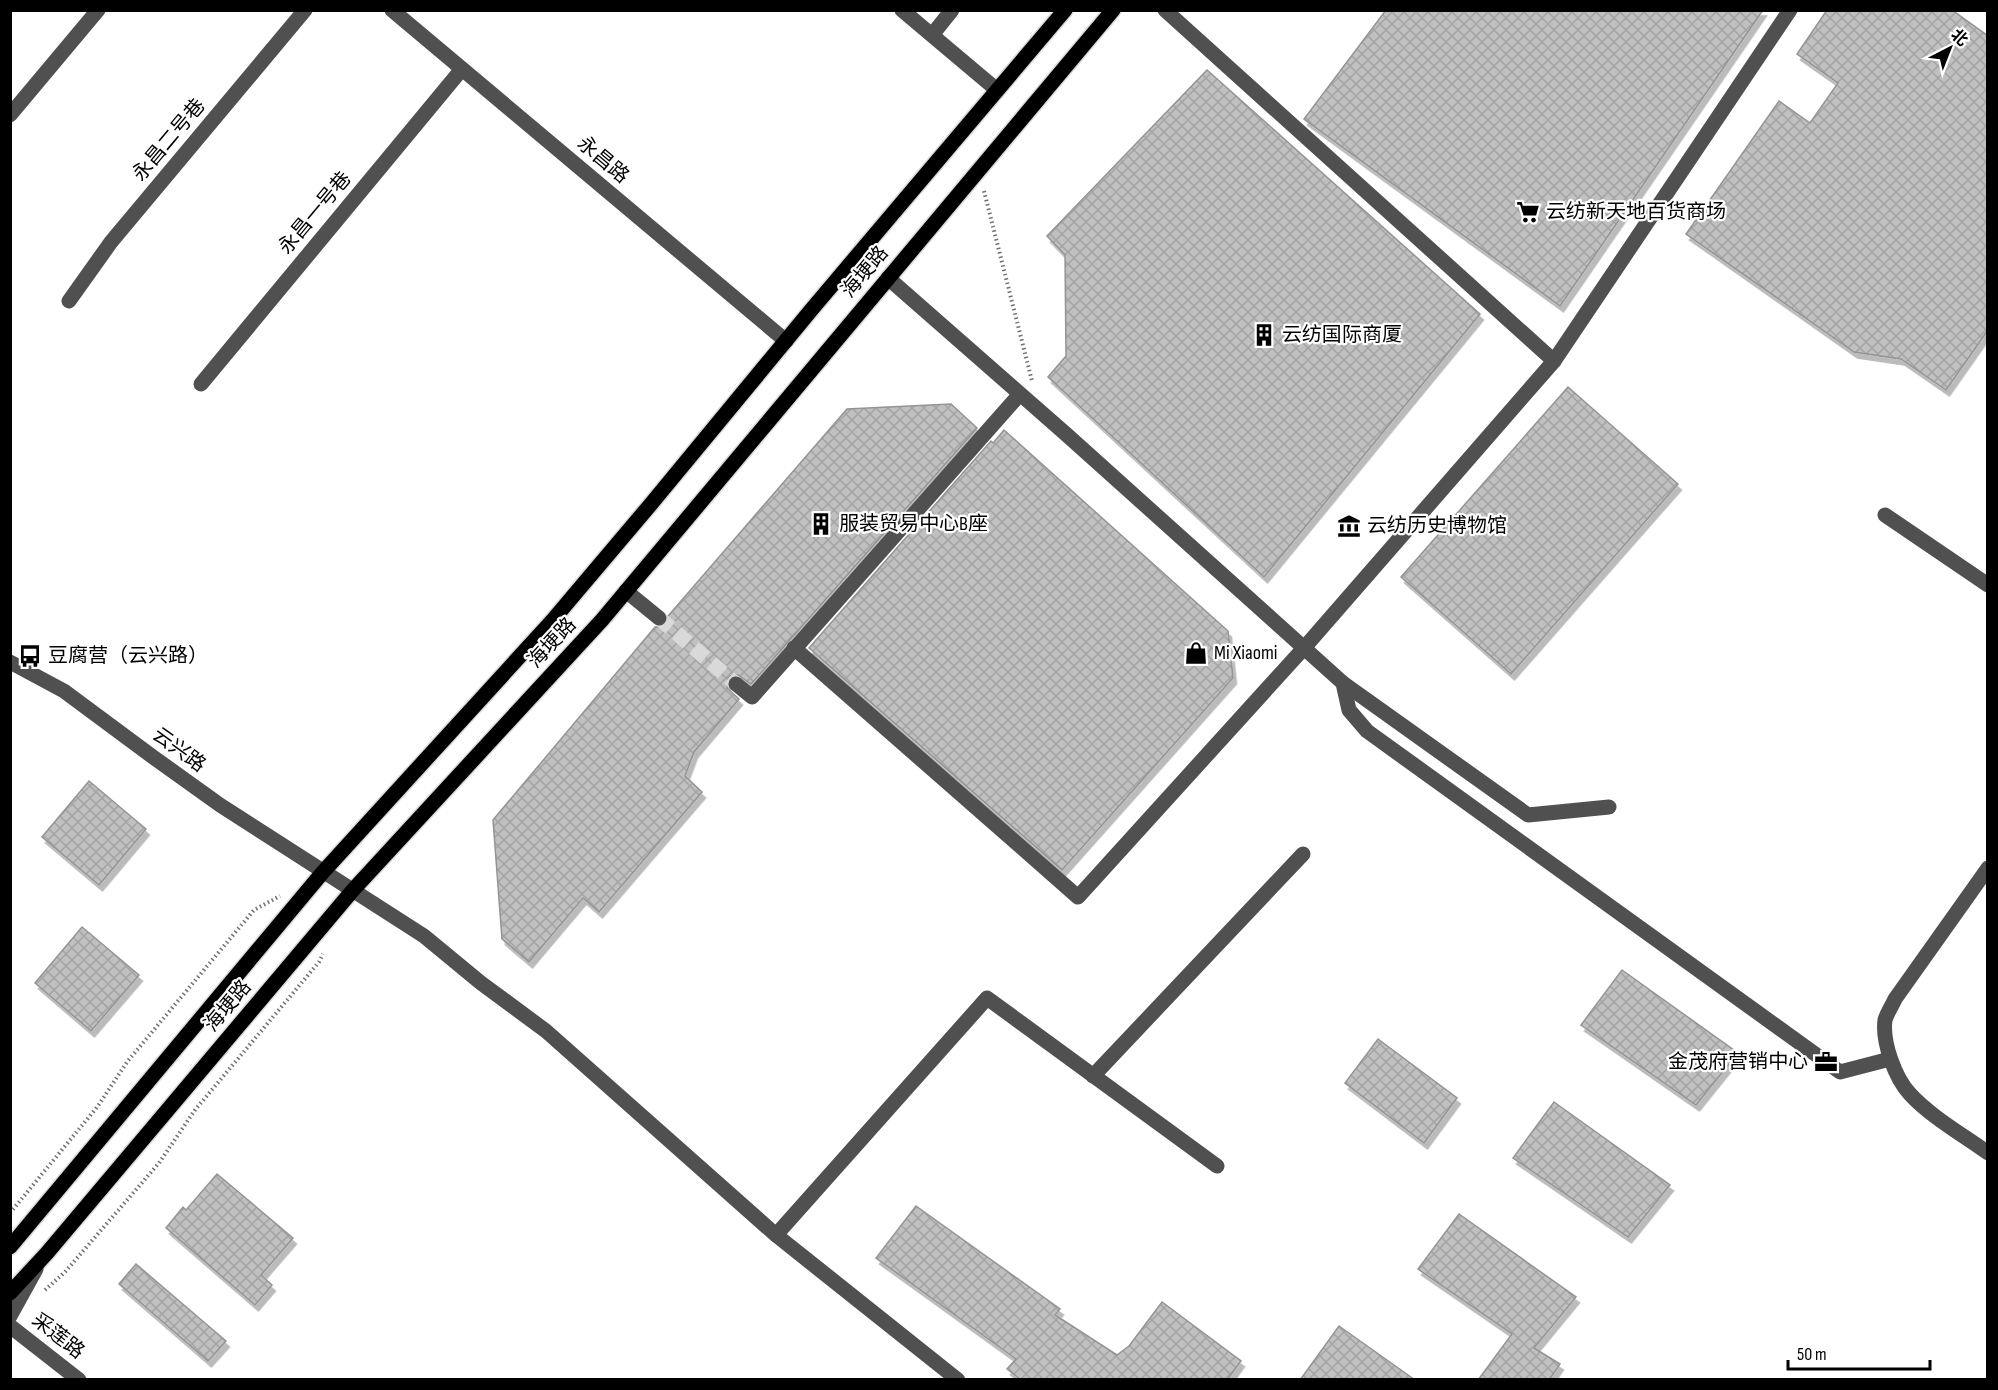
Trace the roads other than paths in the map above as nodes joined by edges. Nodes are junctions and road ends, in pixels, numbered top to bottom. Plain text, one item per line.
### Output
1 (98, 10) edge
2 (305, 10) edge
3 (392, 10) edge
4 (902, 10) edge
5 (952, 10) edge
6 (1065, 10) edge
7 (1113, 10) edge
8 (1165, 10) edge
9 (1790, 10) edge
10 (932, 35) junction
11 (462, 69) junction
12 (998, 90) junction
13 (10, 115) edge
14 (888, 278) junction
15 (69, 301) dead end
16 (786, 341) junction
17 (1554, 361) junction
18 (201, 384) dead end
19 (1020, 394) junction
20 (1885, 515) dead end
21 (1988, 585) edge
22 (626, 591) junction
23 (659, 618) tunnel mouth
24 (794, 648) junction
25 (1304, 648) junction
26 (10, 662) edge
27 (1343, 683) junction
28 (736, 684) tunnel mouth
29 (1609, 807) dead end
30 (1303, 854) dead end
31 (1988, 868) edge
32 (323, 872) junction
33 (353, 890) junction
34 (1890, 1059) junction
35 (1093, 1076) junction
36 (1988, 1153) edge
37 (1217, 1166) dead end
38 (776, 1235) junction
39 (13, 1243) edge
40 (39, 1261) junction
41 (10, 1293) edge
42 (10, 1316) edge
43 (10, 1326) edge
44 (79, 1380) edge
45 (958, 1380) edge

1 - 13 street
2 - 15 street, 永昌二号巷
3 - 11 street, 永昌路
4 - 10 street
5 - 10 street
6 - 12 main road, 海埂路
7 - 14 main road, 海埂路
8 - 17 street
9 - 17 street
10 - 12 street
11 - 16 street, 永昌路
11 - 18 street, 永昌一号巷
12 - 16 main road, 海埂路
14 - 19 street
14 - 22 main road, 海埂路
16 - 32 main road, 海埂路
17 - 25 street
19 - 24 street
19 - 25 street
20 - 21 street
22 - 23 street
22 - 33 main road, 海埂路
24 - 25 street
24 - 28 street
25 - 27 street
26 - 32 street, 云兴路
27 - 29 street
27 - 34 street
30 - 35 street
31 - 34 street
32 - 33 street, 云兴路
32 - 39 main road, 海埂路
33 - 38 street, 云兴路
33 - 40 main road, 海埂路
34 - 36 street
35 - 37 street
35 - 38 street
38 - 45 street, 云兴路
40 - 41 main road, 海埂路
40 - 42 street
43 - 44 street, 采莲路

